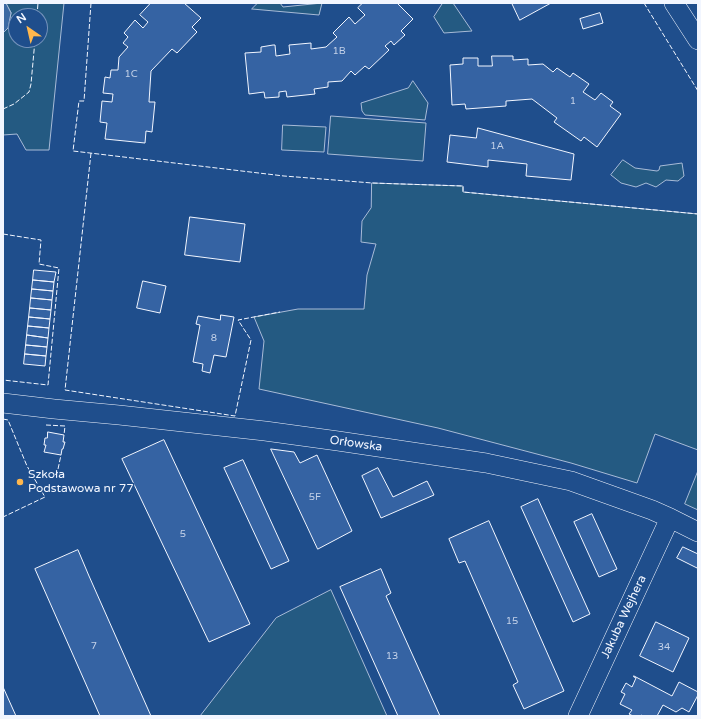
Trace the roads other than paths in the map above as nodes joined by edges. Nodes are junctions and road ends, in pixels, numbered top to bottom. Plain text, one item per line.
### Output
1 (674, 3) edge
2 (698, 40) edge
3 (3, 403) edge
4 (670, 518) junction
5 (698, 532) edge
6 (578, 716) edge

1 - 2 street
3 - 4 street, Orłowska
4 - 5 street, Orłowska
4 - 6 street, Jakuba Wejhera

